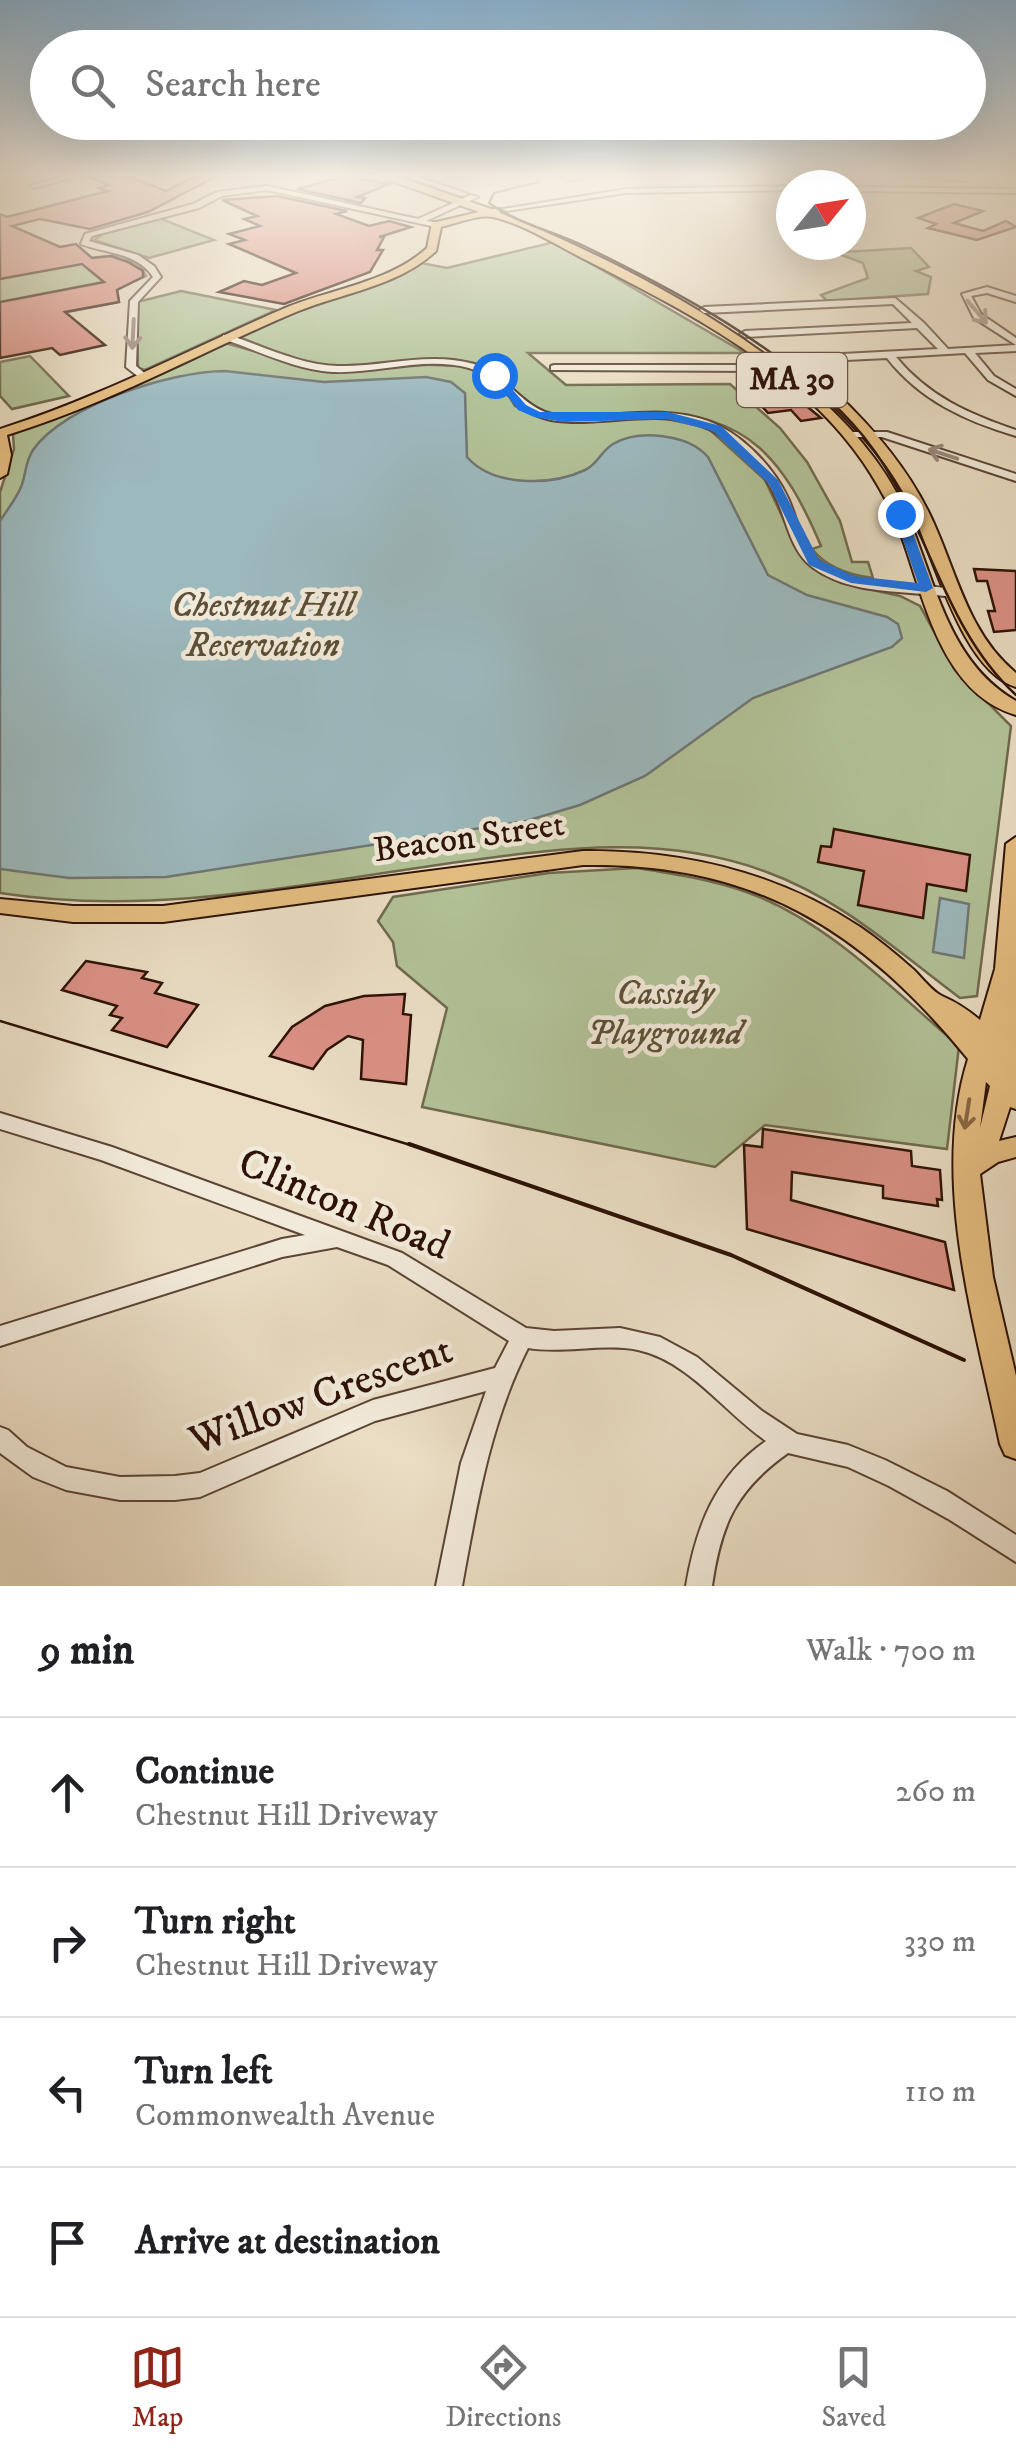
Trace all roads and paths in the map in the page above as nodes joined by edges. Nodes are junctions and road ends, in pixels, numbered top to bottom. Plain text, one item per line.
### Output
1 (103, 250) edge
2 (431, 250) edge
3 (598, 250) edge
4 (1016, 299) edge
5 (713, 318) junction
6 (921, 325) junction
7 (745, 334) junction
8 (226, 336) junction
9 (1015, 341) edge
10 (244, 342) junction
11 (210, 344) junction
12 (967, 350) junction
13 (945, 351) junction
14 (889, 354) junction
15 (782, 364) junction
16 (554, 368) dead end
17 (143, 376) junction
18 (1016, 393) edge
19 (71, 409) junction
20 (0, 417) edge
21 (39, 418) junction
22 (0, 432) edge
23 (869, 434) junction
24 (1016, 434) edge
25 (850, 435) junction
26 (0, 474) edge
27 (1016, 478) edge
28 (952, 592) junction
29 (929, 595) junction
30 (1016, 679) edge
31 (1016, 709) edge
32 (1016, 844) edge
33 (0, 906) edge
34 (1007, 969) junction
35 (1016, 1025) edge
36 (982, 1047) junction
37 (1011, 1075) edge
38 (0, 1121) edge
39 (1016, 1147) edge
40 (969, 1169) junction
41 (340, 1237) junction
42 (0, 1336) edge
43 (522, 1337) junction
44 (502, 1376) junction
45 (0, 1438) edge
46 (786, 1440) junction
47 (1016, 1444) edge
48 (1016, 1550) edge
49 (449, 1586) edge
50 (699, 1586) edge

1 -> 17 street
2 - 8 main road
3 - 5 main road, MA 30
4 -> 9 street
5 - 6 street
5 - 7 main road, MA 30
5 - 15 main road, MA 30
6 - 7 street
6 - 13 street
7 - 15 main road, MA 30
8 - 10 street
8 - 11 main road
9 - 12 street
10 - 11 main road
10 - 29 street
11 - 17 main road
12 - 13 street
12 - 18 street
13 - 14 street
14 - 15 street
14 - 24 street
15 - 16 street
15 - 23 main road, MA 30
15 - 25 main road, MA 30
17 - 19 main road
19 - 21 main road
19 - 22 main road
20 - 21 main road
21 - 22 main road
22 - 26 main road
23 - 25 street
27 -> 23 street
23 - 28 main road, MA 30
25 - 29 main road, MA 30
28 - 29 street
28 - 30 main road, MA 30
29 - 31 main road, MA 30
32 - 34 main road
33 - 36 main road, Beacon Street
34 - 35 main road
34 - 36 main road
35 - 37 main road
36 - 37 main road, Beacon Street
36 -> 40 main road
37 - 40 main road
38 - 41 street, Clinton Road
39 - 40 main road
40 - 47 main road
41 - 42 street
41 - 43 street, Clinton Road
43 - 44 street
43 - 46 street, Clinton Road
44 - 45 street, Willow Crescent
44 - 49 street
46 - 48 street, Clinton Road
46 - 50 street

